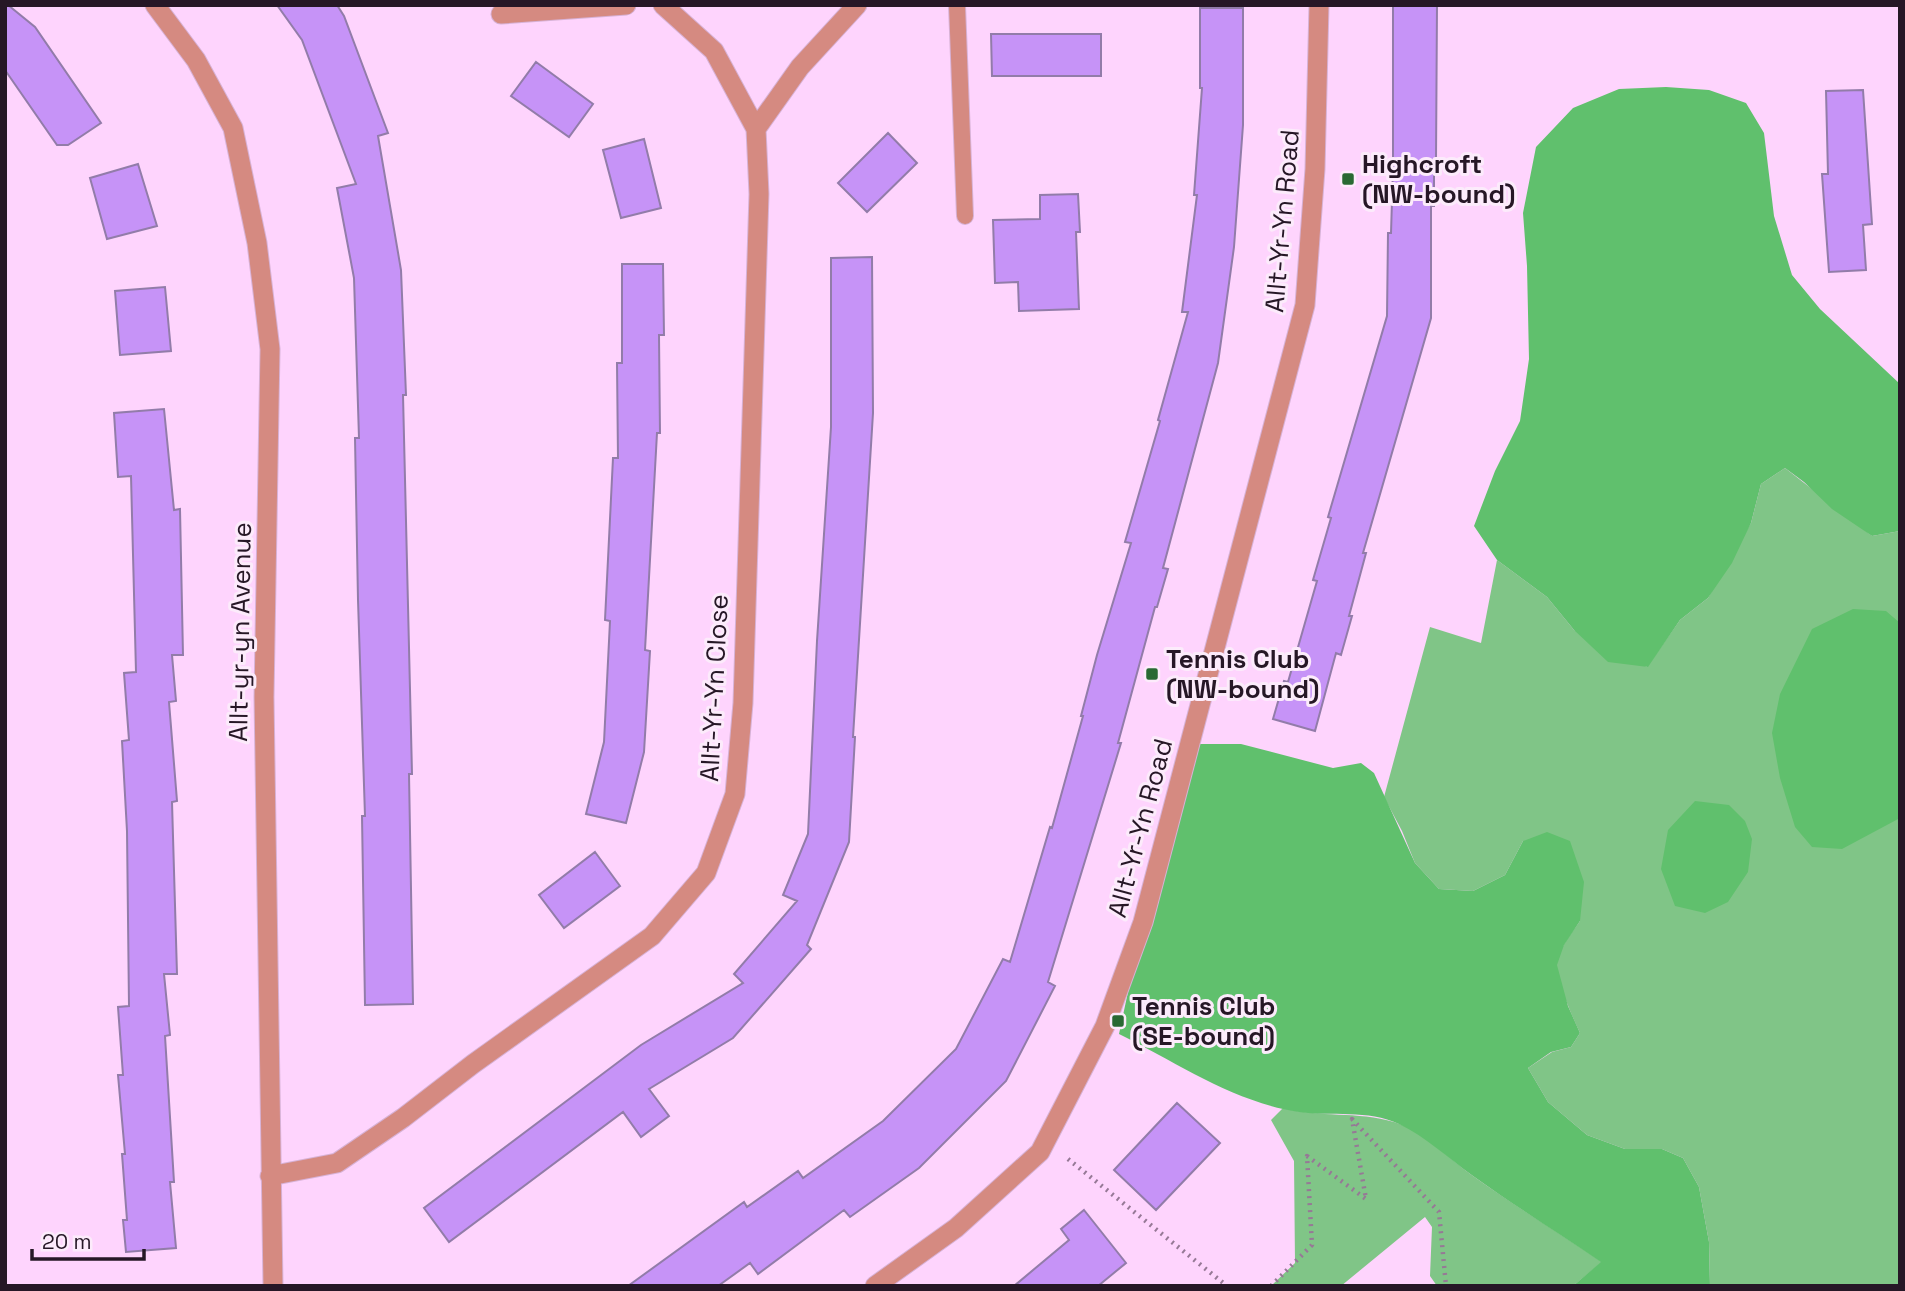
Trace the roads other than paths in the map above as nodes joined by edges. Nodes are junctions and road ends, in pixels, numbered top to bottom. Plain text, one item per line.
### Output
1 (155, 5) edge
2 (626, 5) edge
3 (663, 5) edge
4 (857, 5) edge
5 (957, 5) edge
6 (1319, 5) edge
7 (501, 14) dead end
8 (756, 129) junction
9 (965, 216) dead end
10 (270, 1176) junction
11 (272, 1286) edge
12 (875, 1286) edge

1 - 10 street, Allt-yr-yn Avenue
2 - 7 street
3 - 8 street, Allt-Yr-Yn Close
4 - 8 street
5 - 9 lane
6 - 12 street, Allt-Yr-Yn Road
8 - 10 street, Allt-Yr-Yn Close
10 - 11 street, Allt-yr-yn Avenue

